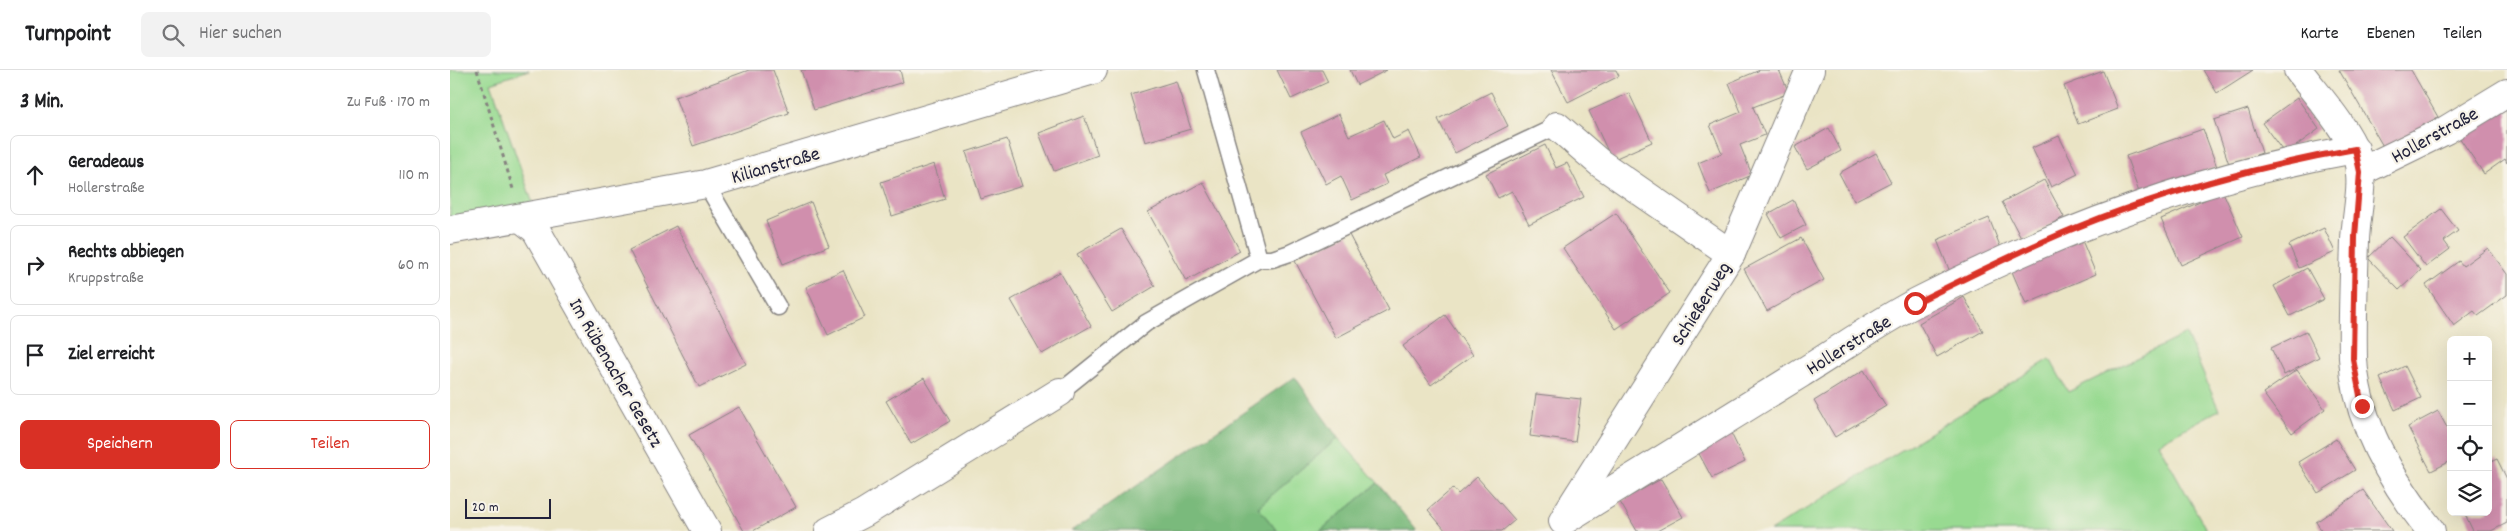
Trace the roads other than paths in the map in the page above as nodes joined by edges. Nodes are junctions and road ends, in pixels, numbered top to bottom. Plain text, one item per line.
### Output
1 (1093, 70) edge
2 (1206, 70) edge
3 (1810, 70) edge
4 (2298, 70) edge
5 (2507, 93) edge
6 (1557, 126) joint
7 (2358, 161) junction
8 (706, 184) junction
9 (522, 219) junction
10 (450, 230) edge
11 (1730, 254) junction
12 (1259, 258) junction
13 (778, 307) dead end
14 (1060, 392) joint
15 (1560, 526) edge
16 (707, 531) edge
17 (829, 531) edge
18 (2431, 531) edge

1 - 8 street, Kilianstraße
2 - 12 lane
3 - 11 street, Schießerweg
4 - 7 street
5 - 7 street, Hollerstraße
6 - 11 street
6 - 12 lane
7 - 15 street, Hollerstraße
7 - 18 street
8 - 9 street, Kilianstraße
8 - 13 lane
9 - 10 street, Kilianstraße
9 - 16 street, Im Rübenacher Gesetz
11 - 15 street, Schießerweg
12 - 14 lane
14 - 17 street

